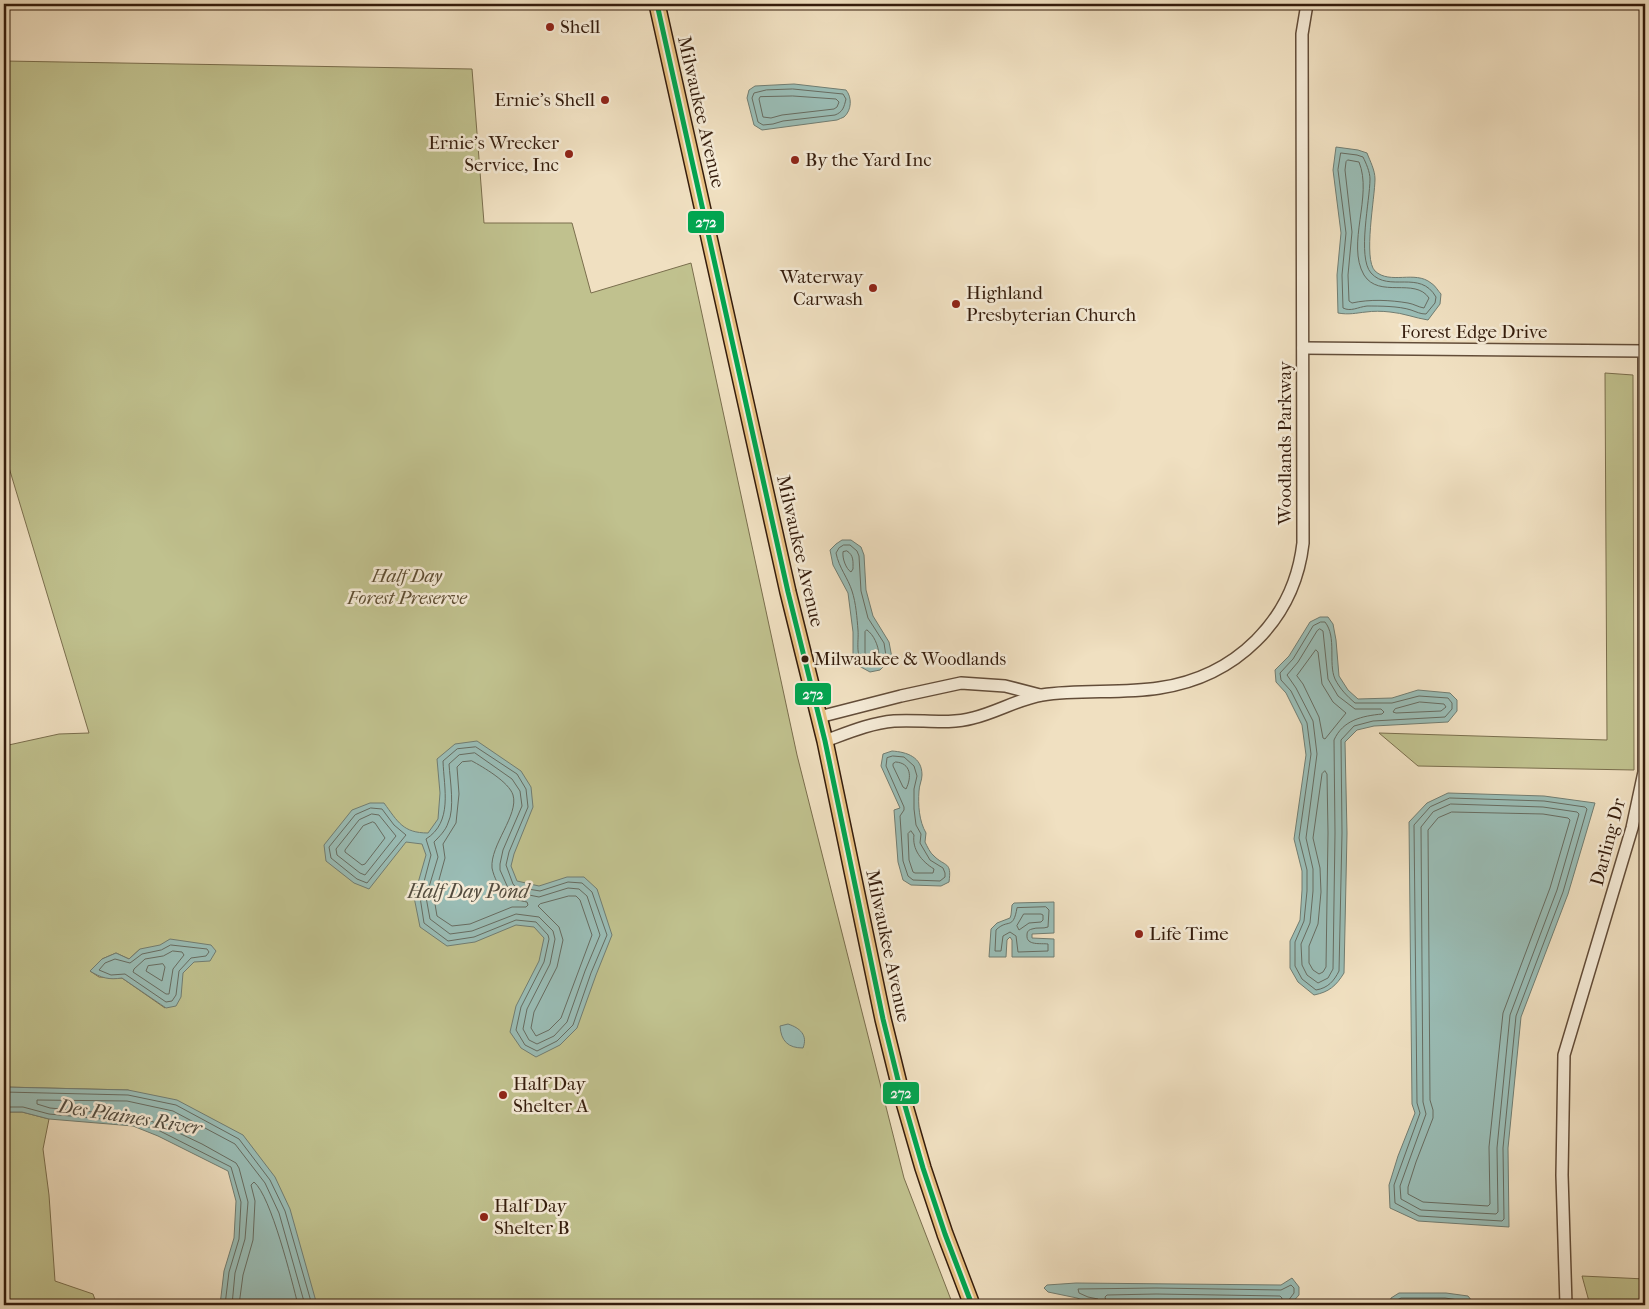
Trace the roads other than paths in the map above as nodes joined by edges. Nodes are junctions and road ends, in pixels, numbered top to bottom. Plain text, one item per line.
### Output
1 (657, 4) edge
2 (1307, 4) edge
3 (1302, 348) junction
4 (1644, 351) edge
5 (1040, 695) junction
6 (819, 717) junction
7 (824, 741) junction
8 (972, 1305) edge
9 (1566, 1305) edge

1 - 6 main road, Milwaukee Avenue
2 - 3 street, Woodlands Parkway
3 - 4 street, Forest Edge Drive
3 - 5 street, Woodlands Parkway
4 - 9 street, Darling Dr
5 - 6 street, Woodlands Parkway
5 - 7 street, Woodlands Parkway
6 - 7 main road, Milwaukee Avenue
7 - 8 main road, Milwaukee Avenue

